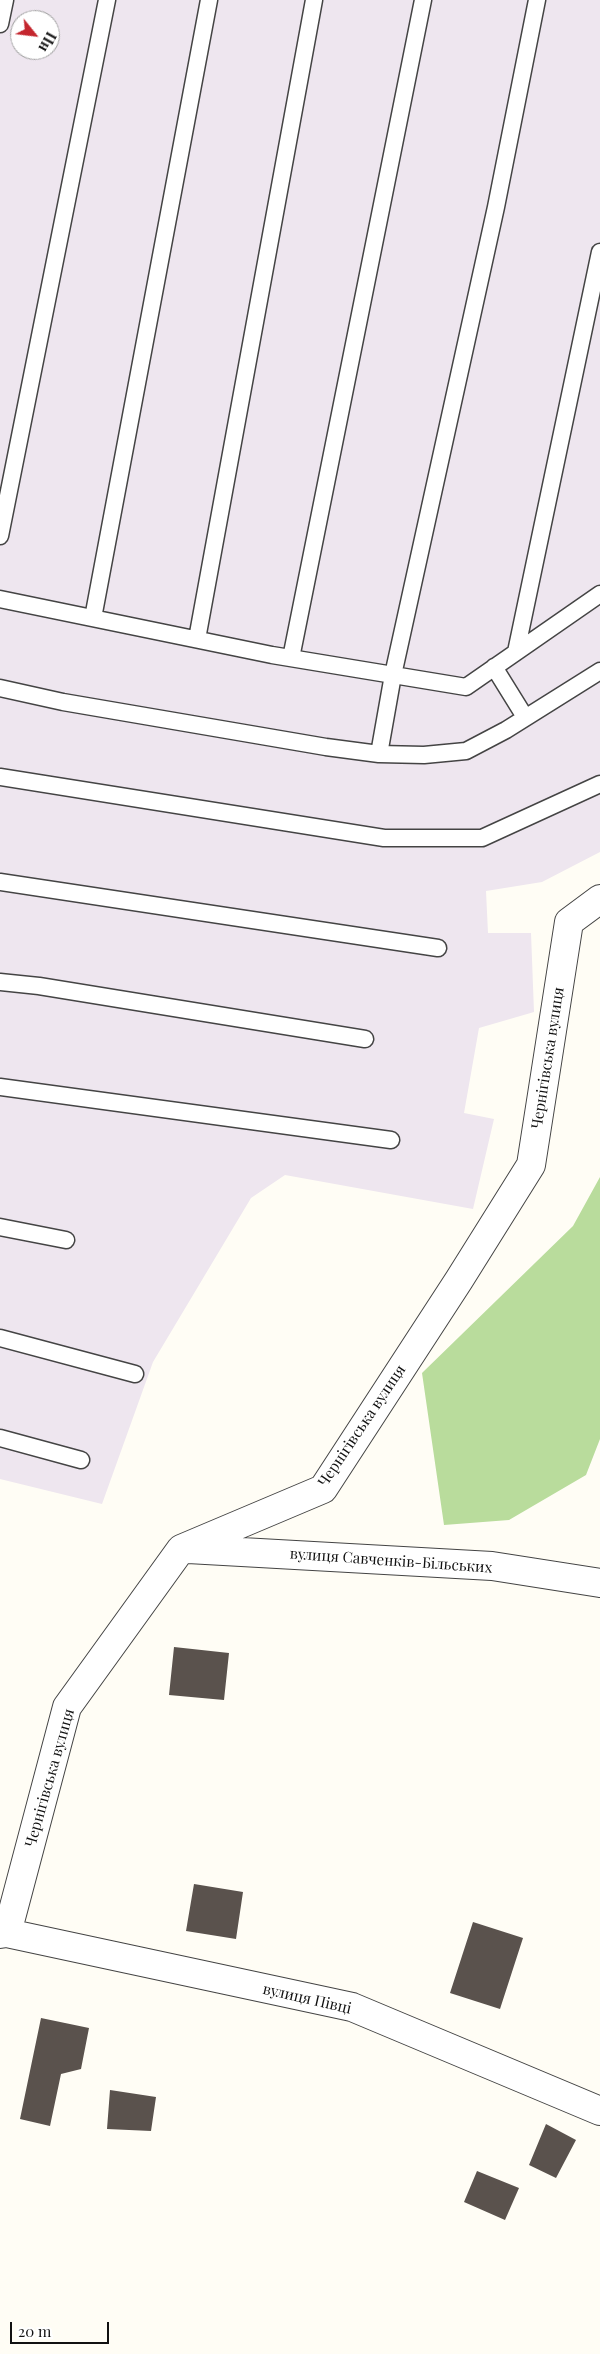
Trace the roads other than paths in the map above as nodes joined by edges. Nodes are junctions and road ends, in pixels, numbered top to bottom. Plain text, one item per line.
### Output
1 (5, 0) edge
2 (107, 0) edge
3 (209, 0) edge
4 (314, 0) edge
5 (423, 0) edge
6 (537, 0) edge
7 (0, 24) edge
8 (600, 252) edge
9 (0, 536) edge
10 (0, 600) edge
11 (597, 601) edge
12 (93, 618) junction
13 (197, 639) junction
14 (516, 652) junction
15 (291, 658) junction
16 (494, 667) junction
17 (600, 671) edge
18 (393, 675) junction
19 (0, 688) edge
20 (525, 717) junction
21 (379, 754) junction
22 (0, 778) edge
23 (600, 784) edge
24 (0, 882) edge
25 (600, 899) edge
26 (438, 948) dead end
27 (0, 982) edge
28 (365, 1039) dead end
29 (0, 1087) edge
30 (391, 1140) dead end
31 (0, 1227) edge
32 (66, 1240) dead end
33 (0, 1338) edge
34 (135, 1374) dead end
35 (0, 1438) edge
36 (81, 1460) dead end
37 (181, 1549) junction
38 (600, 1583) edge
39 (3, 1934) edge
40 (600, 2111) edge

1 - 7 lane
2 - 9 lane
3 - 12 lane
4 - 13 lane
5 - 15 lane
6 - 18 lane
8 - 14 lane
10 - 12 lane
11 - 14 lane
12 - 13 lane
13 - 15 lane
14 - 16 lane
15 - 18 lane
16 - 18 lane
16 - 20 lane
17 - 20 lane
18 - 21 lane
19 - 21 lane
20 - 21 lane
22 - 23 lane
24 - 26 lane
25 - 37 street, Чернігівська вулиця
27 - 28 lane
29 - 30 lane
31 - 32 lane
33 - 34 lane
35 - 36 lane
37 - 38 street, вулиця Савченків-Більських
37 - 39 street, Чернігівська вулиця
39 - 40 street, вулиця Півці

